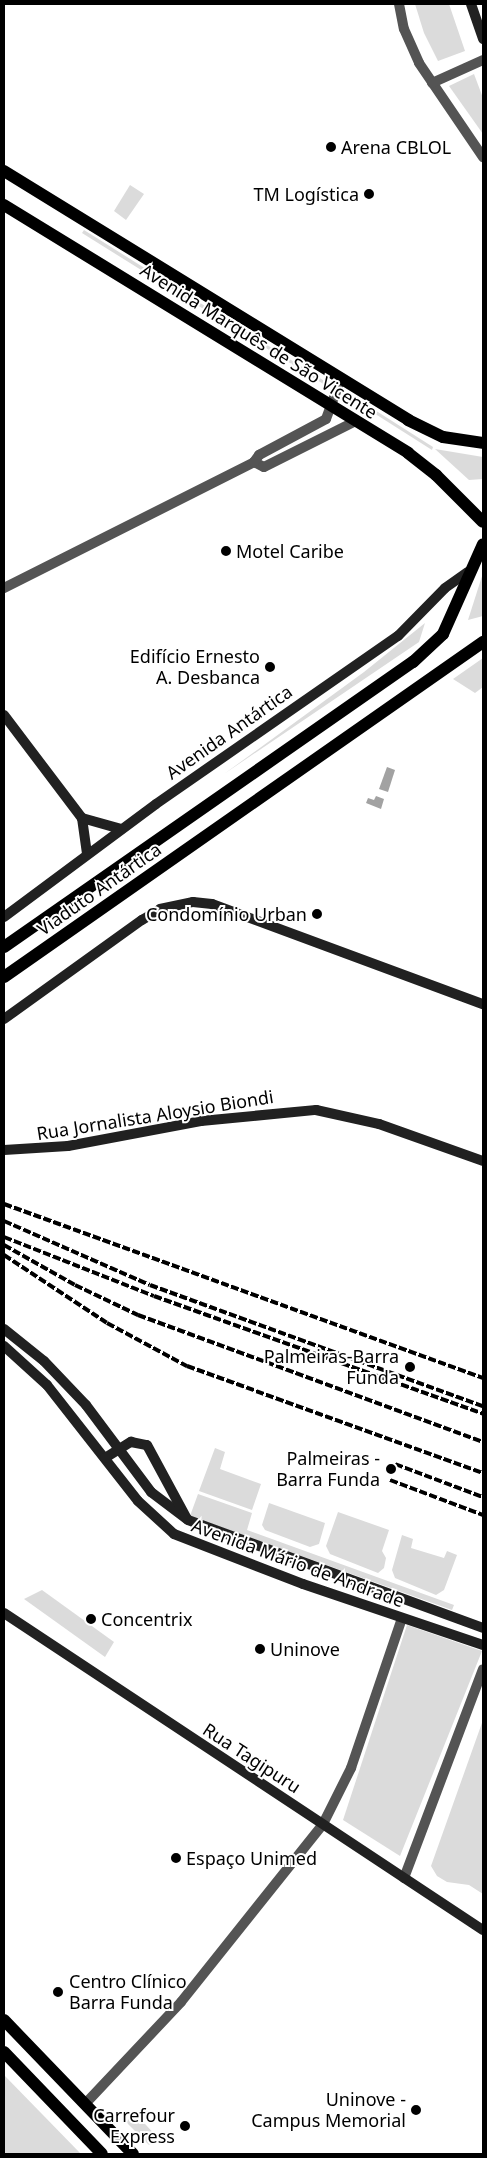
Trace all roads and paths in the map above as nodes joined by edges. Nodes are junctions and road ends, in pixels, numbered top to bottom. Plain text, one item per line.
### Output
1 (399, 4) edge
2 (471, 4) edge
3 (483, 39) edge
4 (483, 60) edge
5 (432, 84) junction
6 (483, 157) edge
7 (4, 171) edge
8 (4, 205) edge
9 (341, 378) junction
10 (333, 407) junction
11 (356, 422) junction
12 (483, 443) edge
13 (254, 462) junction
14 (483, 522) edge
15 (483, 544) edge
16 (468, 572) junction
17 (4, 588) edge
18 (483, 642) edge
19 (4, 715) edge
20 (202, 808) joint
21 (82, 818) junction
22 (121, 829) junction
23 (87, 854) junction
24 (4, 917) edge
25 (4, 947) edge
26 (4, 977) edge
27 (483, 1003) edge
28 (4, 1019) edge
29 (4, 1150) edge
30 (483, 1161) edge
31 (4, 1329) edge
32 (4, 1346) edge
33 (121, 1448) junction
34 (105, 1458) junction
35 (188, 1520) junction
36 (4, 1613) edge
37 (402, 1618) junction
38 (483, 1628) edge
39 (483, 1645) edge
40 (483, 1669) edge
41 (323, 1824) junction
42 (404, 1878) junction
43 (483, 1930) edge
44 (4, 2020) edge
45 (4, 2052) edge
46 (85, 2104) junction
47 (102, 2154) edge
48 (133, 2154) edge

1 - 5 street
2 - 3 street
4 - 5 street
5 - 6 street
7 - 9 main road, Avenida Marquês de São Vicente
8 - 10 main road, Avenida Marquês de São Vicente
9 - 10 street
9 - 12 main road, Avenida Marquês de São Vicente
10 - 11 main road, Avenida Marquês de São Vicente
10 - 13 street
11 - 13 street
11 - 14 main road, Avenida Marquês de São Vicente
13 - 17 street
15 - 16 main road, Avenida Antártica
16 - 20 main road, Avenida Antártica
16 - 22 street, Avenida Antártica
18 - 26 main road, Viaduto Antártica
19 - 21 street
20 - 25 main road, Viaduto Antártica
21 - 22 street
21 - 23 street
22 - 23 street, Avenida Antártica
23 - 24 street, Avenida Antártica
27 - 28 street
29 - 30 street, Rua Jornalista Aloysio Biondi
31 - 33 street, Avenida Mário de Andrade
32 - 34 street, Avenida Mário de Andrade
33 - 34 street
33 - 35 street, Avenida Mário de Andrade
33 - 35 street
34 - 37 street, Avenida Mário de Andrade
35 - 38 street, Avenida Mário de Andrade
36 - 41 street, Rua Tagipuru
37 - 39 street, Avenida Mário de Andrade
37 - 41 street
40 - 42 street
41 - 42 street, Rua Tagipuru
41 - 46 street
42 - 43 street, Rua Tagipuru
44 - 46 main road
45 - 47 main road
46 - 48 main road

